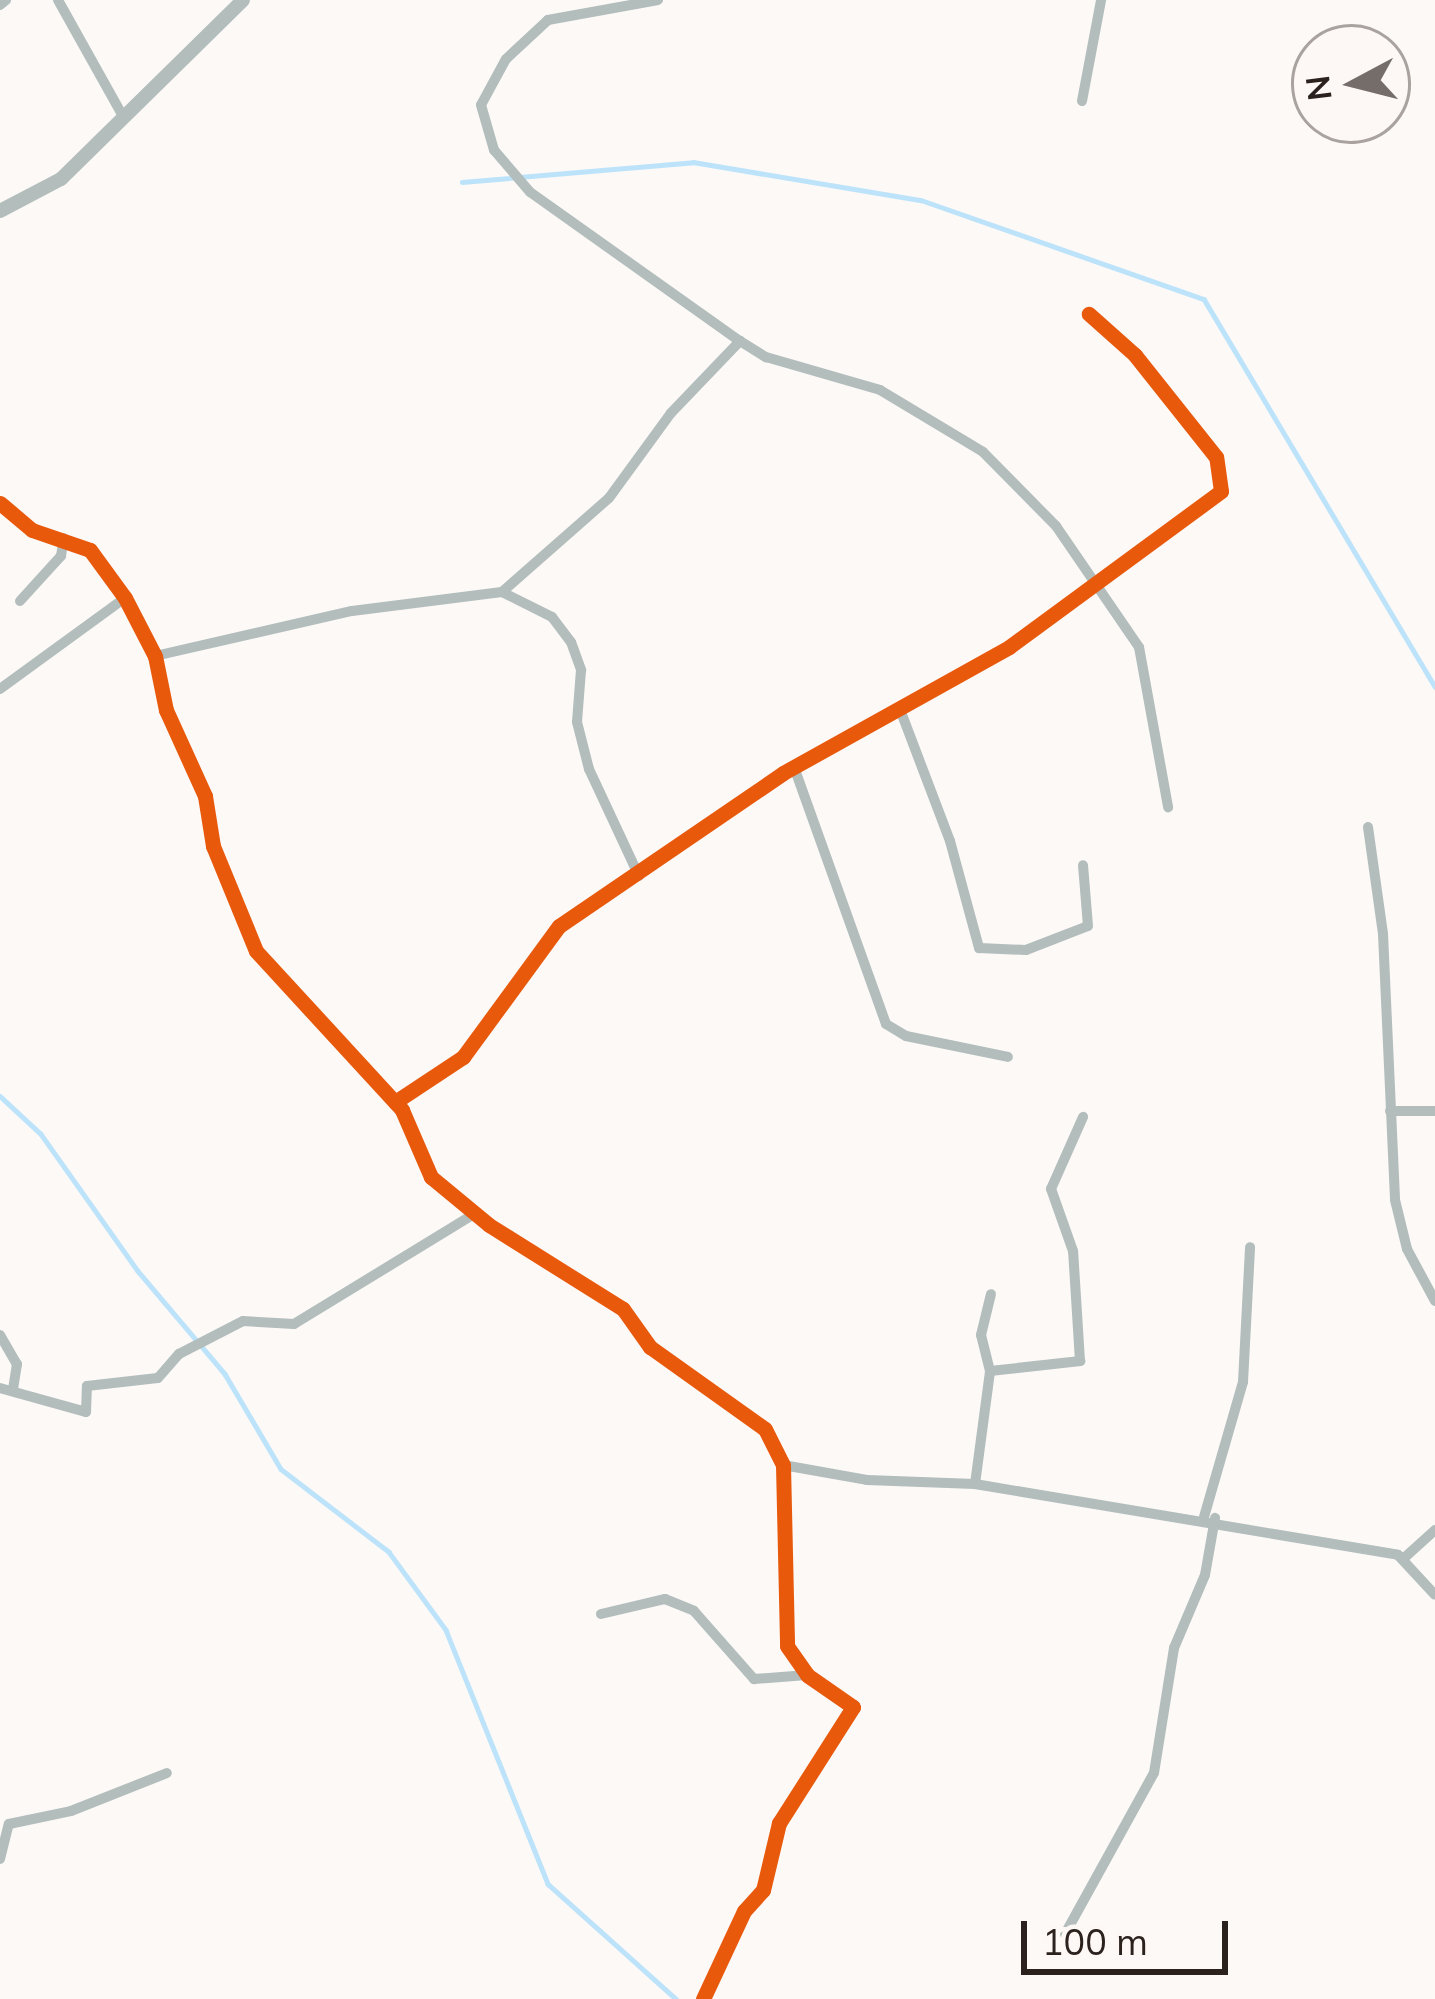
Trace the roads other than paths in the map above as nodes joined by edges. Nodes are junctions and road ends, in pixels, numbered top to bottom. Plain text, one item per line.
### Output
1 (58, 0) edge
2 (243, 0) edge
3 (658, 0) edge
4 (1102, 0) edge
5 (1082, 101) dead end
6 (124, 118) junction
7 (0, 212) edge
8 (1089, 314) dead end
9 (740, 341) junction
10 (0, 503) edge
11 (64, 538) junction
12 (1096, 584) junction
13 (502, 592) junction
14 (125, 598) junction
15 (20, 601) dead end
16 (155, 656) junction
17 (0, 689) edge
18 (901, 712) junction
19 (794, 767) junction
20 (1168, 807) dead end
21 (1368, 827) dead end
22 (1083, 865) dead end
23 (639, 876) junction
24 (1008, 1057) dead end
25 (395, 1102) junction
26 (1435, 1111) edge
27 (1390, 1112) junction
28 (1083, 1117) dead end
29 (474, 1214) junction
30 (1250, 1247) dead end
31 (991, 1294) dead end
32 (1435, 1301) edge
33 (0, 1335) edge
34 (991, 1371) junction
35 (7, 1389) edge
36 (783, 1466) junction
37 (975, 1484) junction
38 (1210, 1518) junction
39 (1435, 1530) edge
40 (1403, 1559) junction
41 (1435, 1595) edge
42 (601, 1614) dead end
43 (807, 1675) junction
44 (167, 1773) dead end
45 (0, 1859) edge
46 (1065, 1934) dead end
47 (703, 1999) edge

1 - 6 street
2 - 6 street
3 - 9 street
4 - 5 street
6 - 7 street
8 - 12 street
9 - 12 street
9 - 13 street
10 - 11 street
11 - 14 street
11 - 15 street
12 - 18 street
12 - 20 street
13 - 16 street
13 - 23 street
14 - 16 street
14 - 17 street
16 - 25 street
18 - 19 street
18 - 22 street
19 - 23 street
19 - 24 street
21 - 27 street
23 - 25 street
25 - 29 street
26 - 27 street
27 - 32 street
28 - 34 street
29 - 35 street
29 - 36 street
30 - 38 street
31 - 34 street
33 - 35 street
34 - 37 street
36 - 37 street
36 - 43 street
37 - 38 street
38 - 40 street
38 - 46 street
39 - 40 street
40 - 41 street
42 - 43 street
43 - 47 street
44 - 45 street

